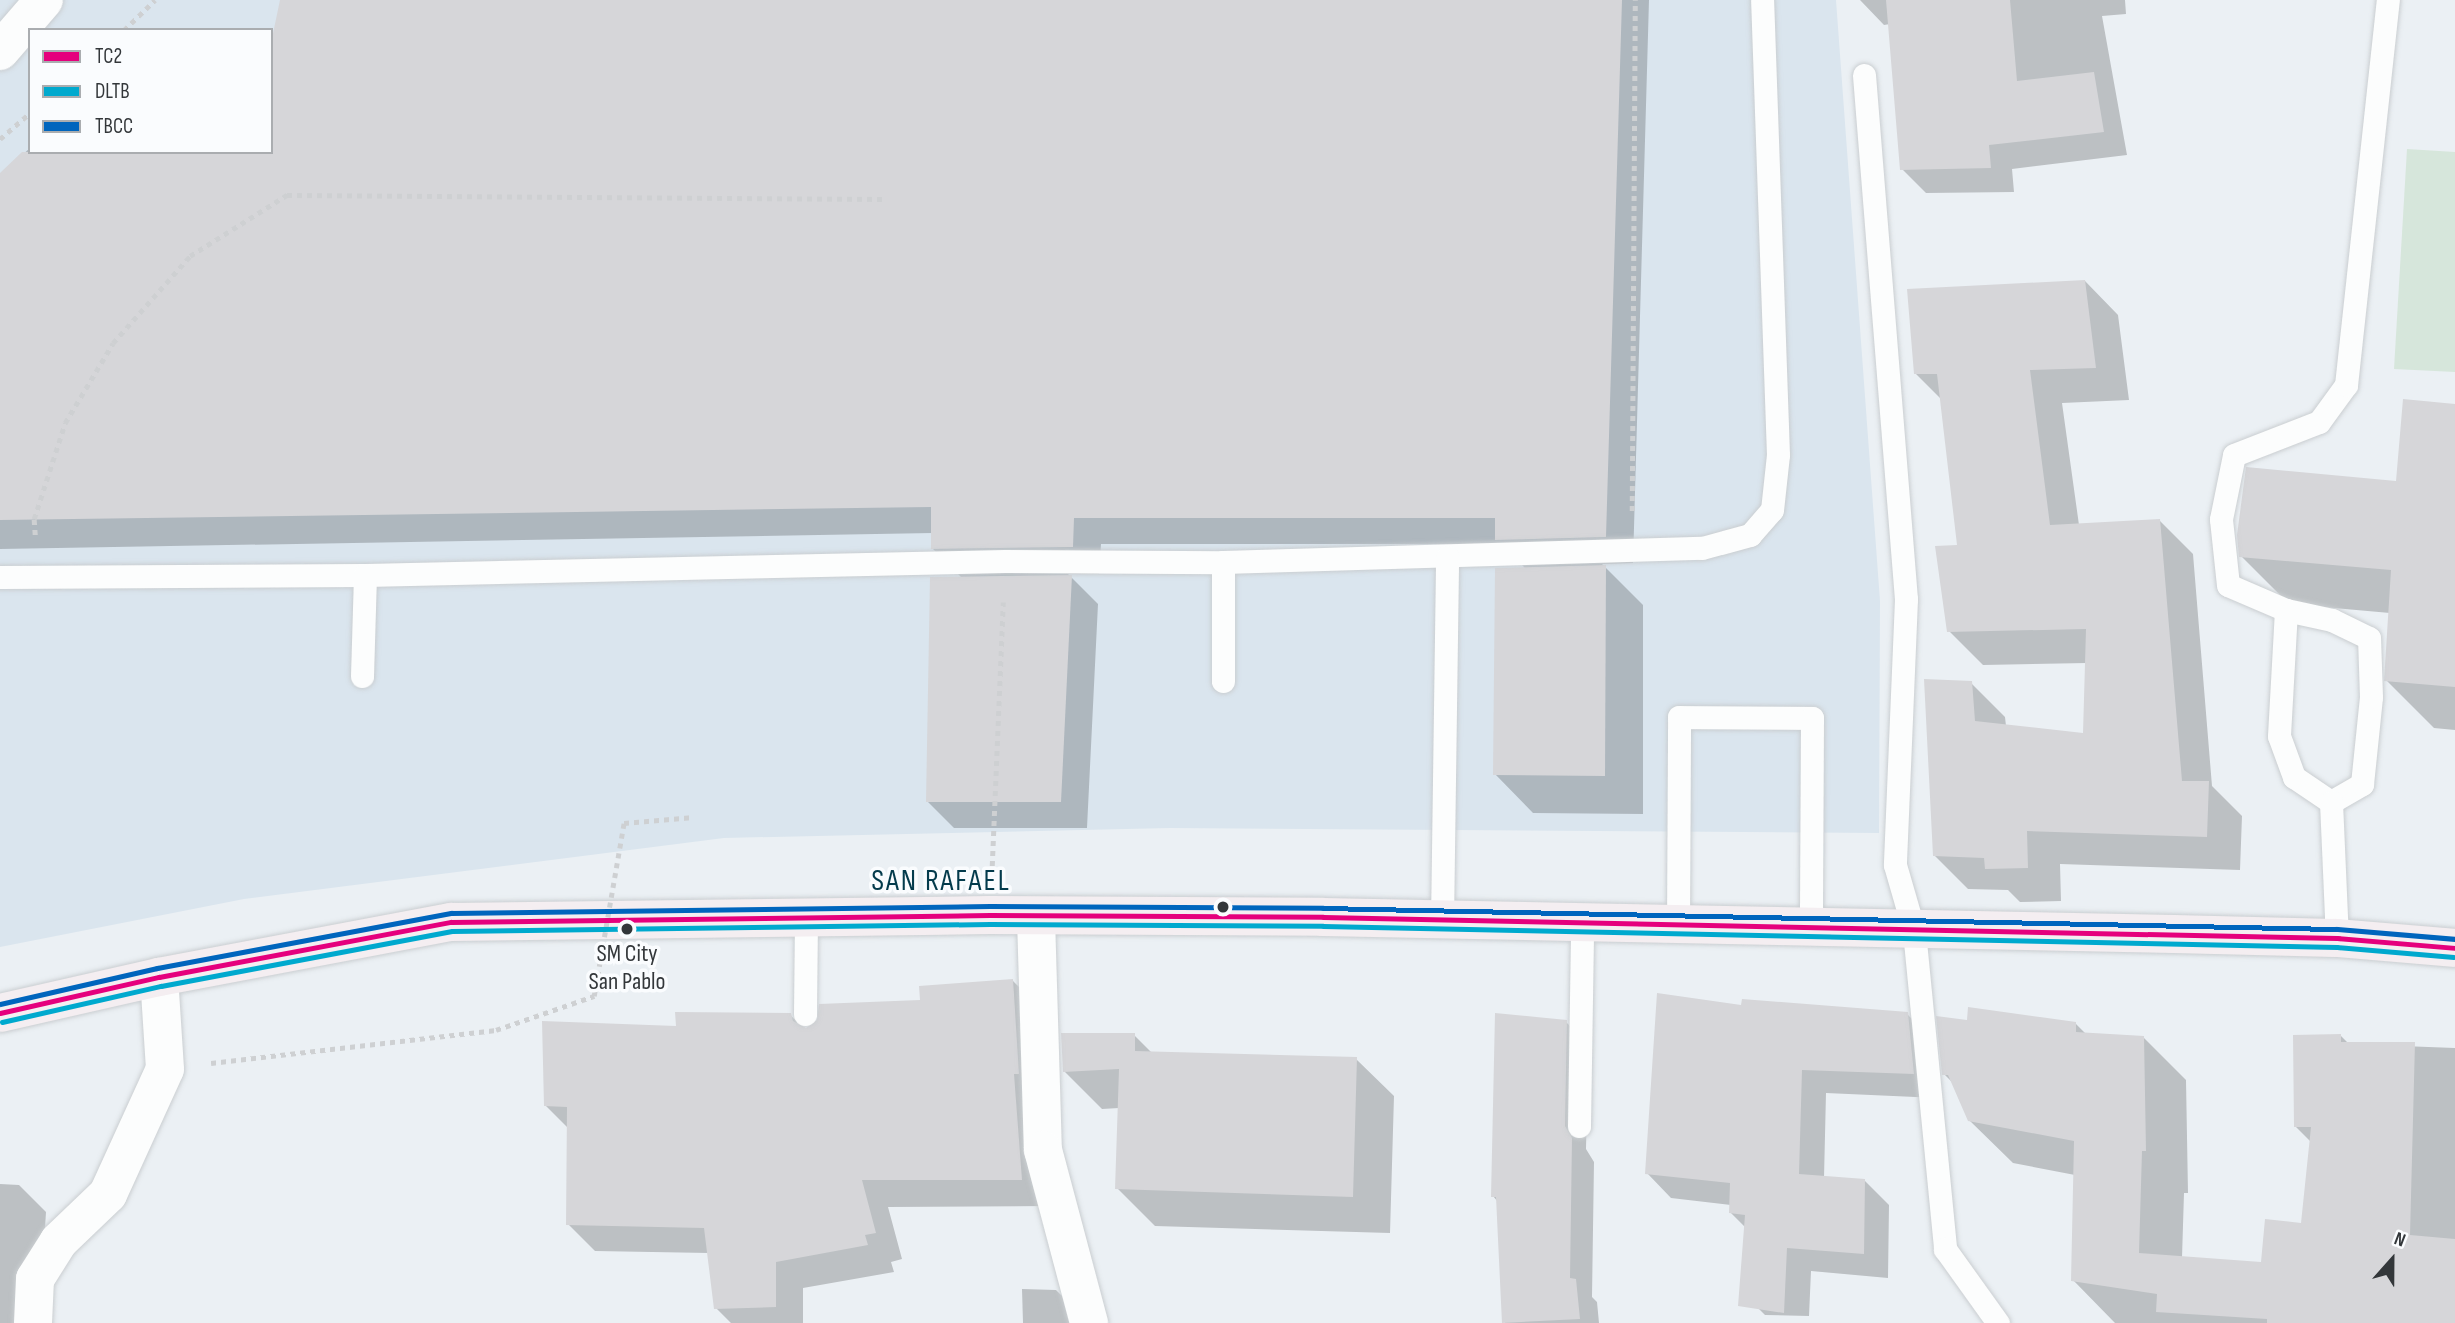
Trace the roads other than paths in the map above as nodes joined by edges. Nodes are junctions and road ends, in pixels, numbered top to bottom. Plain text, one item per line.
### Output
1 (44, 0) edge
2 (1762, 0) edge
3 (2388, 0) edge
4 (0, 51) edge
5 (1864, 75) dead end
6 (1447, 557) junction
7 (1223, 562) junction
8 (365, 575) junction
9 (0, 577) edge
10 (2286, 610) junction
11 (362, 676) dead end
12 (1223, 681) dead end
13 (2331, 802) junction
14 (806, 917) junction
15 (1036, 918) junction
16 (1442, 923) junction
17 (1582, 925) junction
18 (1678, 927) junction
19 (1811, 928) junction
20 (1913, 930) junction
21 (2337, 938) junction
22 (2455, 948) edge
23 (159, 977) junction
24 (0, 1013) edge
25 (805, 1014) dead end
26 (1579, 1126) dead end
27 (33, 1323) edge
28 (1089, 1323) edge
29 (1998, 1323) edge

1 - 4 street
2 - 6 lane
3 - 10 lane
5 - 20 lane
6 - 7 lane
6 - 16 lane
7 - 8 lane
7 - 12 lane
8 - 9 lane
8 - 11 lane
10 - 13 lane
10 - 13 lane
13 - 21 lane
14 - 15 main road
14 - 23 main road
14 - 25 lane
15 - 16 main road
15 - 28 street
16 - 17 main road
17 - 18 main road
17 - 26 lane
18 - 19 main road
18 - 19 lane
19 - 20 main road
20 - 21 main road
20 - 29 lane
21 - 22 main road
23 - 24 main road
23 - 27 street

